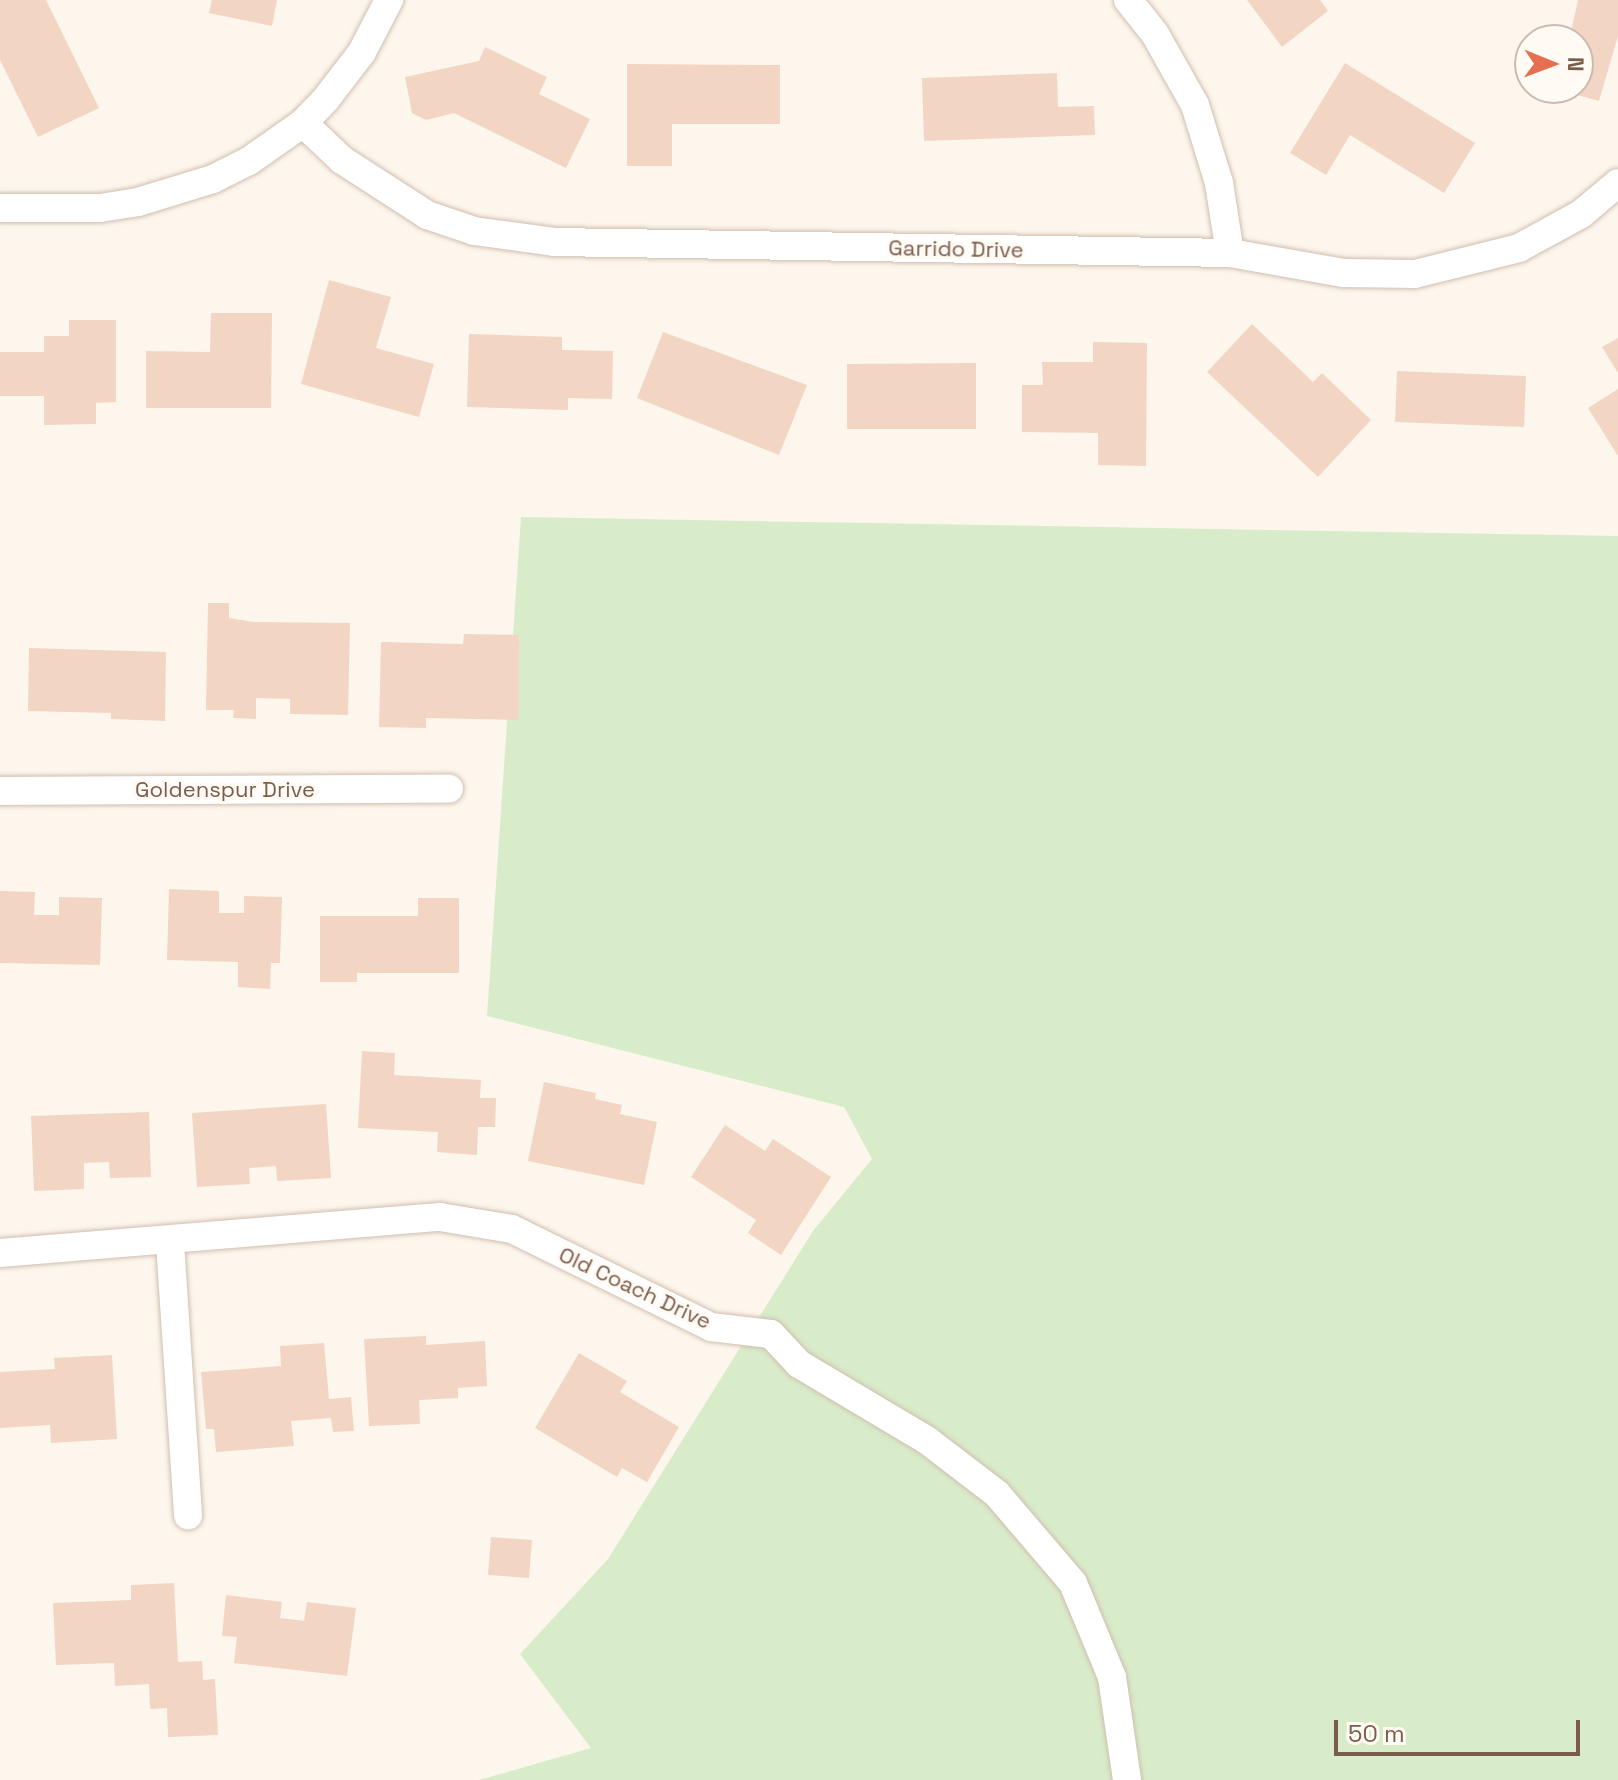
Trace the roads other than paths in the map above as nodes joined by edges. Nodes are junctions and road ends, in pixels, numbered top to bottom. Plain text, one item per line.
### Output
1 (389, 0) edge
2 (1128, 0) edge
3 (303, 123) junction
4 (1618, 183) edge
5 (0, 208) edge
6 (1230, 253) junction
7 (449, 789) dead end
8 (0, 791) edge
9 (170, 1243) junction
10 (0, 1253) edge
11 (188, 1515) dead end
12 (1127, 1780) edge

1 - 3 street
2 - 6 street
3 - 5 street
3 - 6 street, Garrido Drive
4 - 6 street, Garrido Drive
7 - 8 street, Goldenspur Drive
9 - 10 street, Old Coach Drive
9 - 11 street
9 - 12 street, Old Coach Drive

